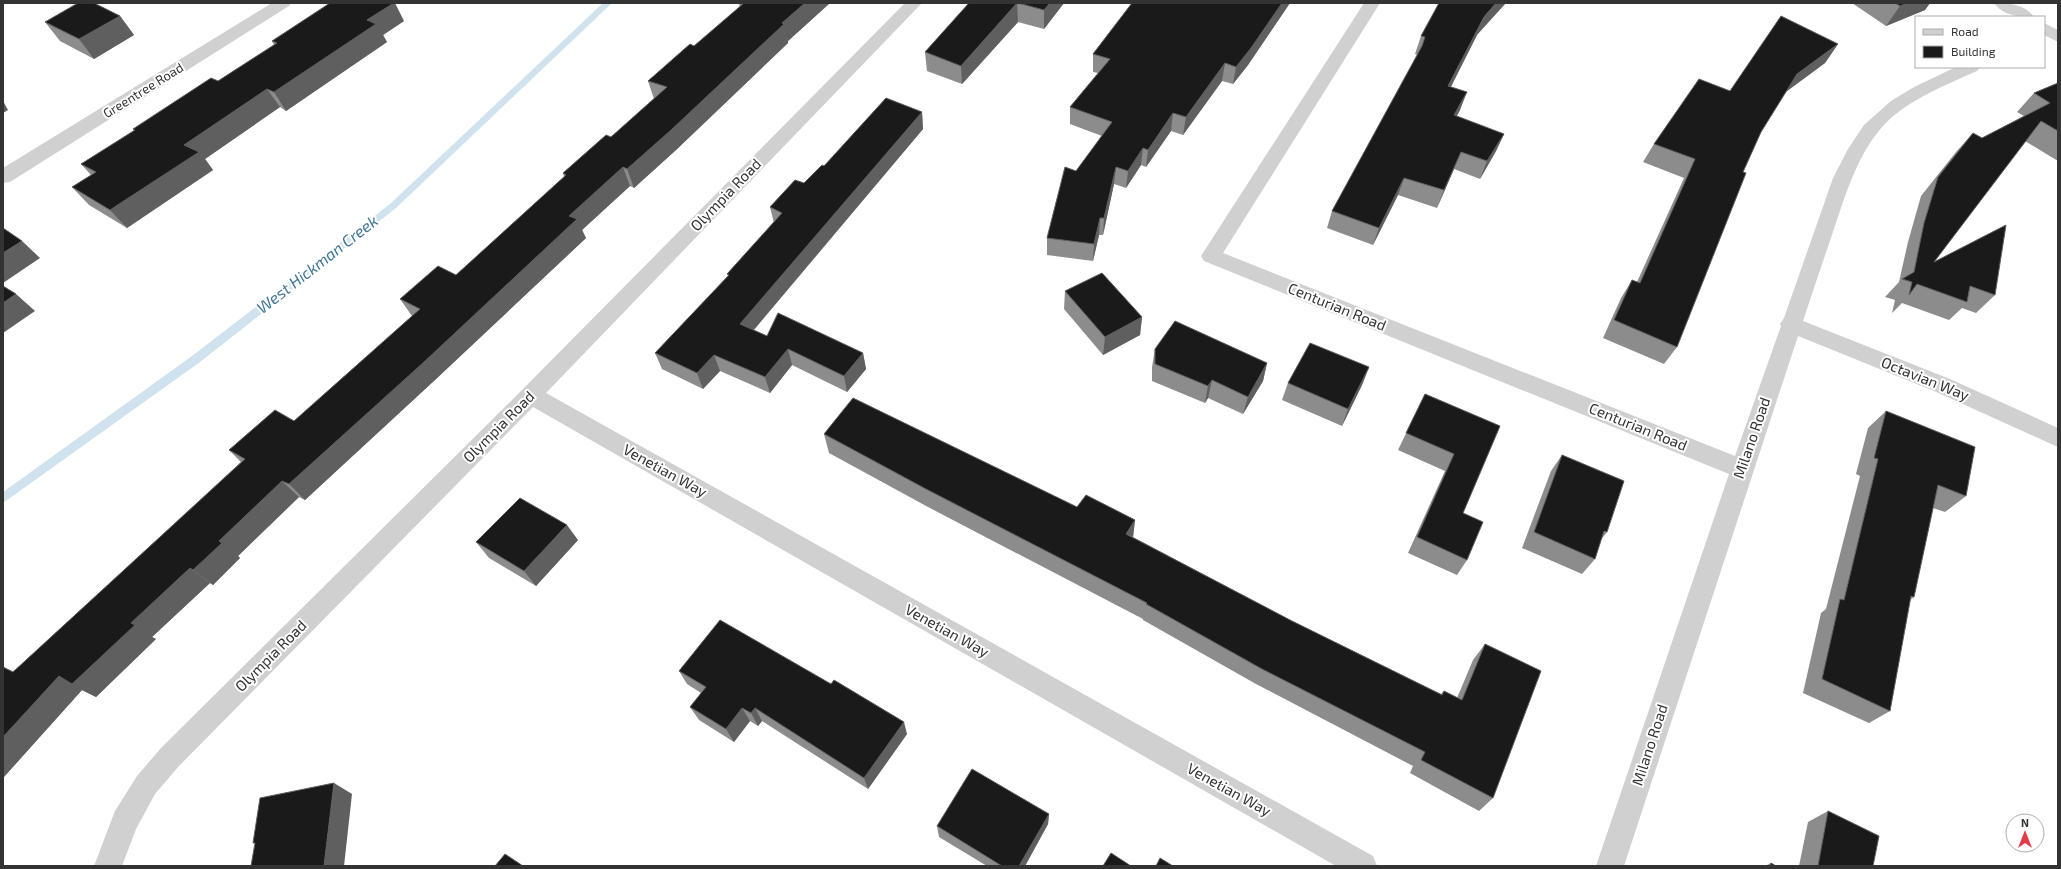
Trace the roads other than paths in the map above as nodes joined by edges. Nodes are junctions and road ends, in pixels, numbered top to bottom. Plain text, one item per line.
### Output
1 (283, 3) edge
2 (914, 3) edge
3 (1372, 3) edge
4 (2002, 3) edge
5 (2024, 16) edge
6 (1969, 68) edge
7 (3, 177) edge
8 (1790, 324) junction
9 (531, 395) junction
10 (2058, 438) edge
11 (1742, 469) junction
12 (108, 866) edge
13 (1364, 866) edge
14 (1610, 866) edge

1 - 7 street, Greentree Road
2 - 9 street, Olympia Road
3 - 11 street, Centurian Road
4 - 5 street
6 - 8 street, Milano Road
8 - 10 street, Octavian Way
8 - 11 street, Milano Road
9 - 12 street, Olympia Road
9 - 13 street, Venetian Way
11 - 14 street, Milano Road

